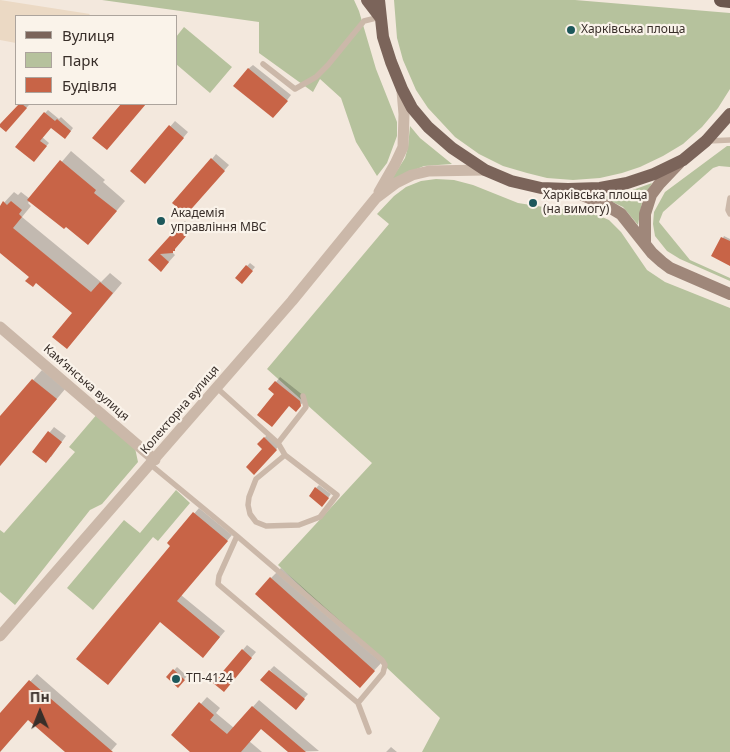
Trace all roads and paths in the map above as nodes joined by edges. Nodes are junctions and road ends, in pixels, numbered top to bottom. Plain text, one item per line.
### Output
1 (367, 0) edge
2 (379, 0) edge
3 (721, 0) edge
4 (730, 1) edge
5 (380, 17) junction
6 (263, 64) dead end
7 (402, 89) junction
8 (730, 114) edge
9 (730, 140) edge
10 (706, 142) junction
11 (683, 160) junction
12 (485, 170) junction
13 (568, 189) junction
14 (376, 198) junction
15 (730, 198) edge
16 (730, 214) edge
17 (645, 243) junction
18 (730, 294) edge
19 (0, 327) edge
20 (217, 388) junction
21 (303, 396) dead end
22 (278, 443) junction
23 (285, 455) junction
24 (153, 462) junction
25 (237, 536) junction
26 (0, 636) edge
27 (358, 703) junction
28 (369, 732) dead end

1 - 5 main road
2 - 5 main road
3 - 4 highway
5 - 6 lane
5 - 7 main road
7 - 12 main road
7 - 14 street, Колекторна вулиця
8 - 10 main road
9 - 10 lane
10 - 11 main road
11 - 13 main road
11 - 17 main road
12 - 13 main road
12 - 14 street, Колекторна вулиця
13 - 17 main road
14 - 20 street, Колекторна вулиця
15 - 16 lane
17 - 18 main road
19 - 24 street, Камʼянська вулиця
20 - 22 lane
20 - 24 street, Колекторна вулиця
21 - 22 lane
22 - 23 lane
23 - 23 lane
24 - 25 lane
24 - 26 street, Колекторна вулиця
25 - 27 lane
25 - 27 lane
27 - 28 lane

